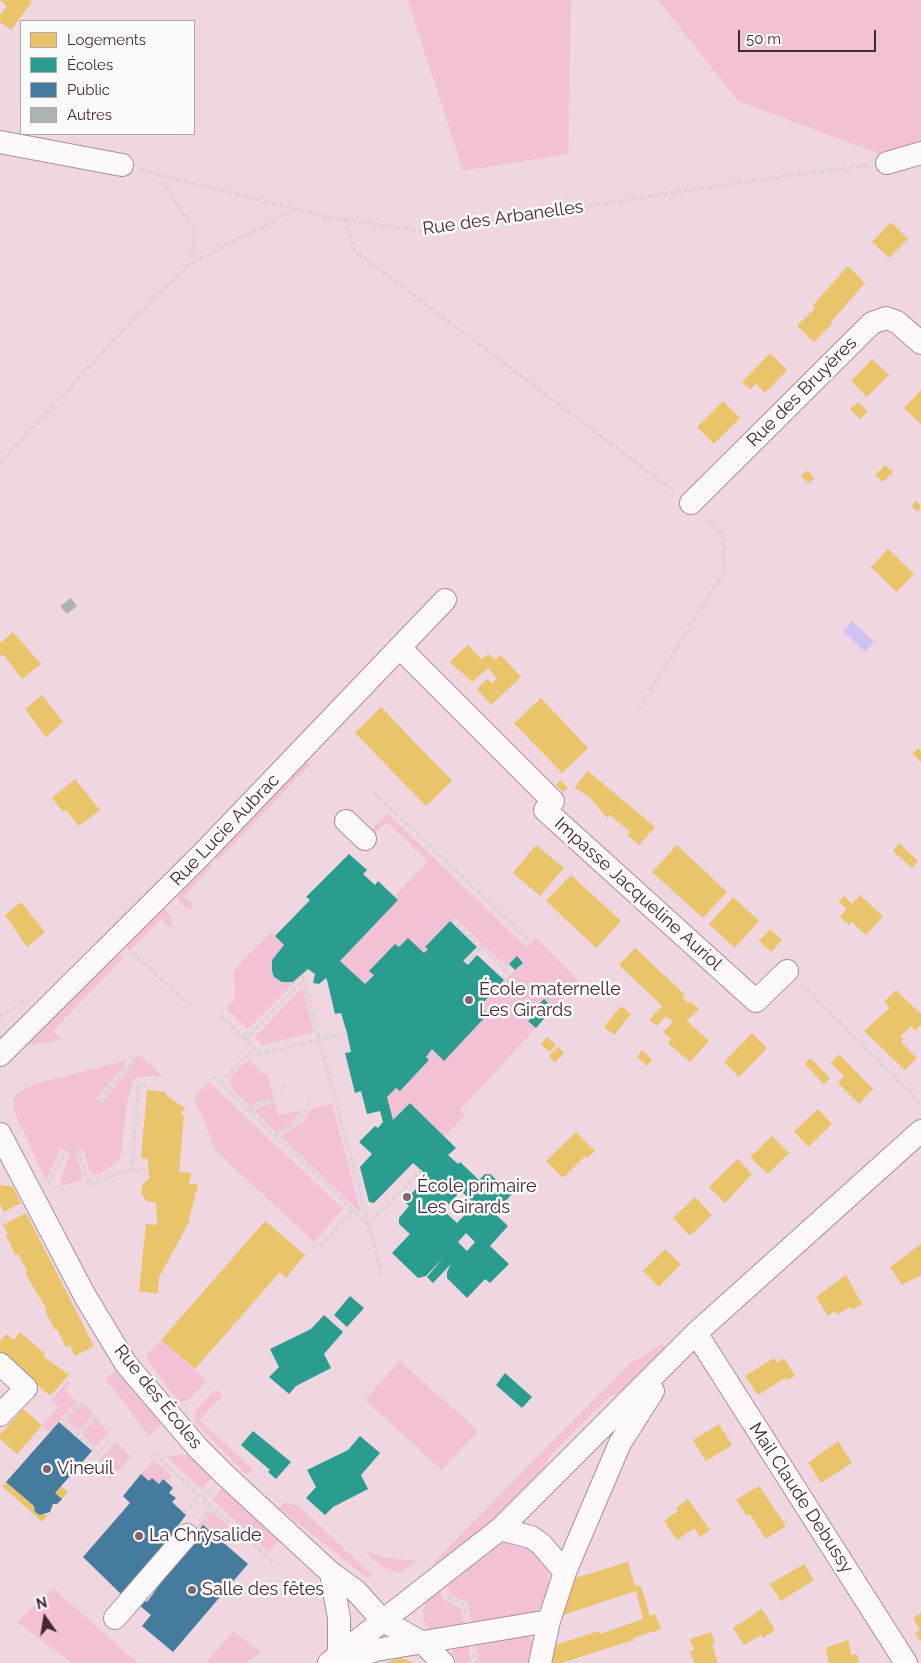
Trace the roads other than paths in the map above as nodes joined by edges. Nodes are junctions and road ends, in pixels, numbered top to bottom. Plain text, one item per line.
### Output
1 (0, 142) edge
2 (921, 153) edge
3 (888, 163) road end
4 (122, 165) road end
5 (921, 343) edge
6 (691, 503) road end
7 (445, 600) dead end
8 (400, 648) junction
9 (346, 820) dead end
10 (365, 839) dead end
11 (787, 971) road end
12 (0, 1055) edge
13 (921, 1130) edge
14 (1, 1138) edge
15 (696, 1333) junction
16 (673, 1358) junction
17 (0, 1364) edge
18 (0, 1415) edge
19 (186, 1524) road end
20 (500, 1530) junction
21 (565, 1572) junction
22 (331, 1573) junction
23 (356, 1591) junction
24 (413, 1597) junction
25 (115, 1618) dead end
26 (383, 1621) junction
27 (549, 1621) junction
28 (423, 1643) junction
29 (335, 1661) edge
30 (443, 1663) edge
31 (540, 1663) edge
32 (906, 1663) edge

1 - 4 street
2 - 3 street
5 - 6 street, Rue des Bruyères
7 - 8 street, Rue Lucie Aubrac
8 - 11 street, Impasse Jacqueline Auriol
8 - 12 street, Rue Lucie Aubrac
9 - 10 street
13 - 15 street
14 - 22 street, Rue des Écoles
15 - 16 street
15 - 32 street, Mail Claude Debussy
16 - 20 street
16 - 21 street
17 - 18 street
19 - 25 street
20 - 21 street
20 - 24 street
21 - 27 street
22 - 23 street, Rue des Écoles
22 - 29 street
23 - 24 street, Rue des Écoles
23 - 26 street, Rue des Écoles
24 - 26 street
24 - 28 street
26 - 28 street, Rue des Écoles
26 - 29 street
27 - 28 street
27 - 31 street
28 - 29 street
28 - 30 street, Rue des Écoles

